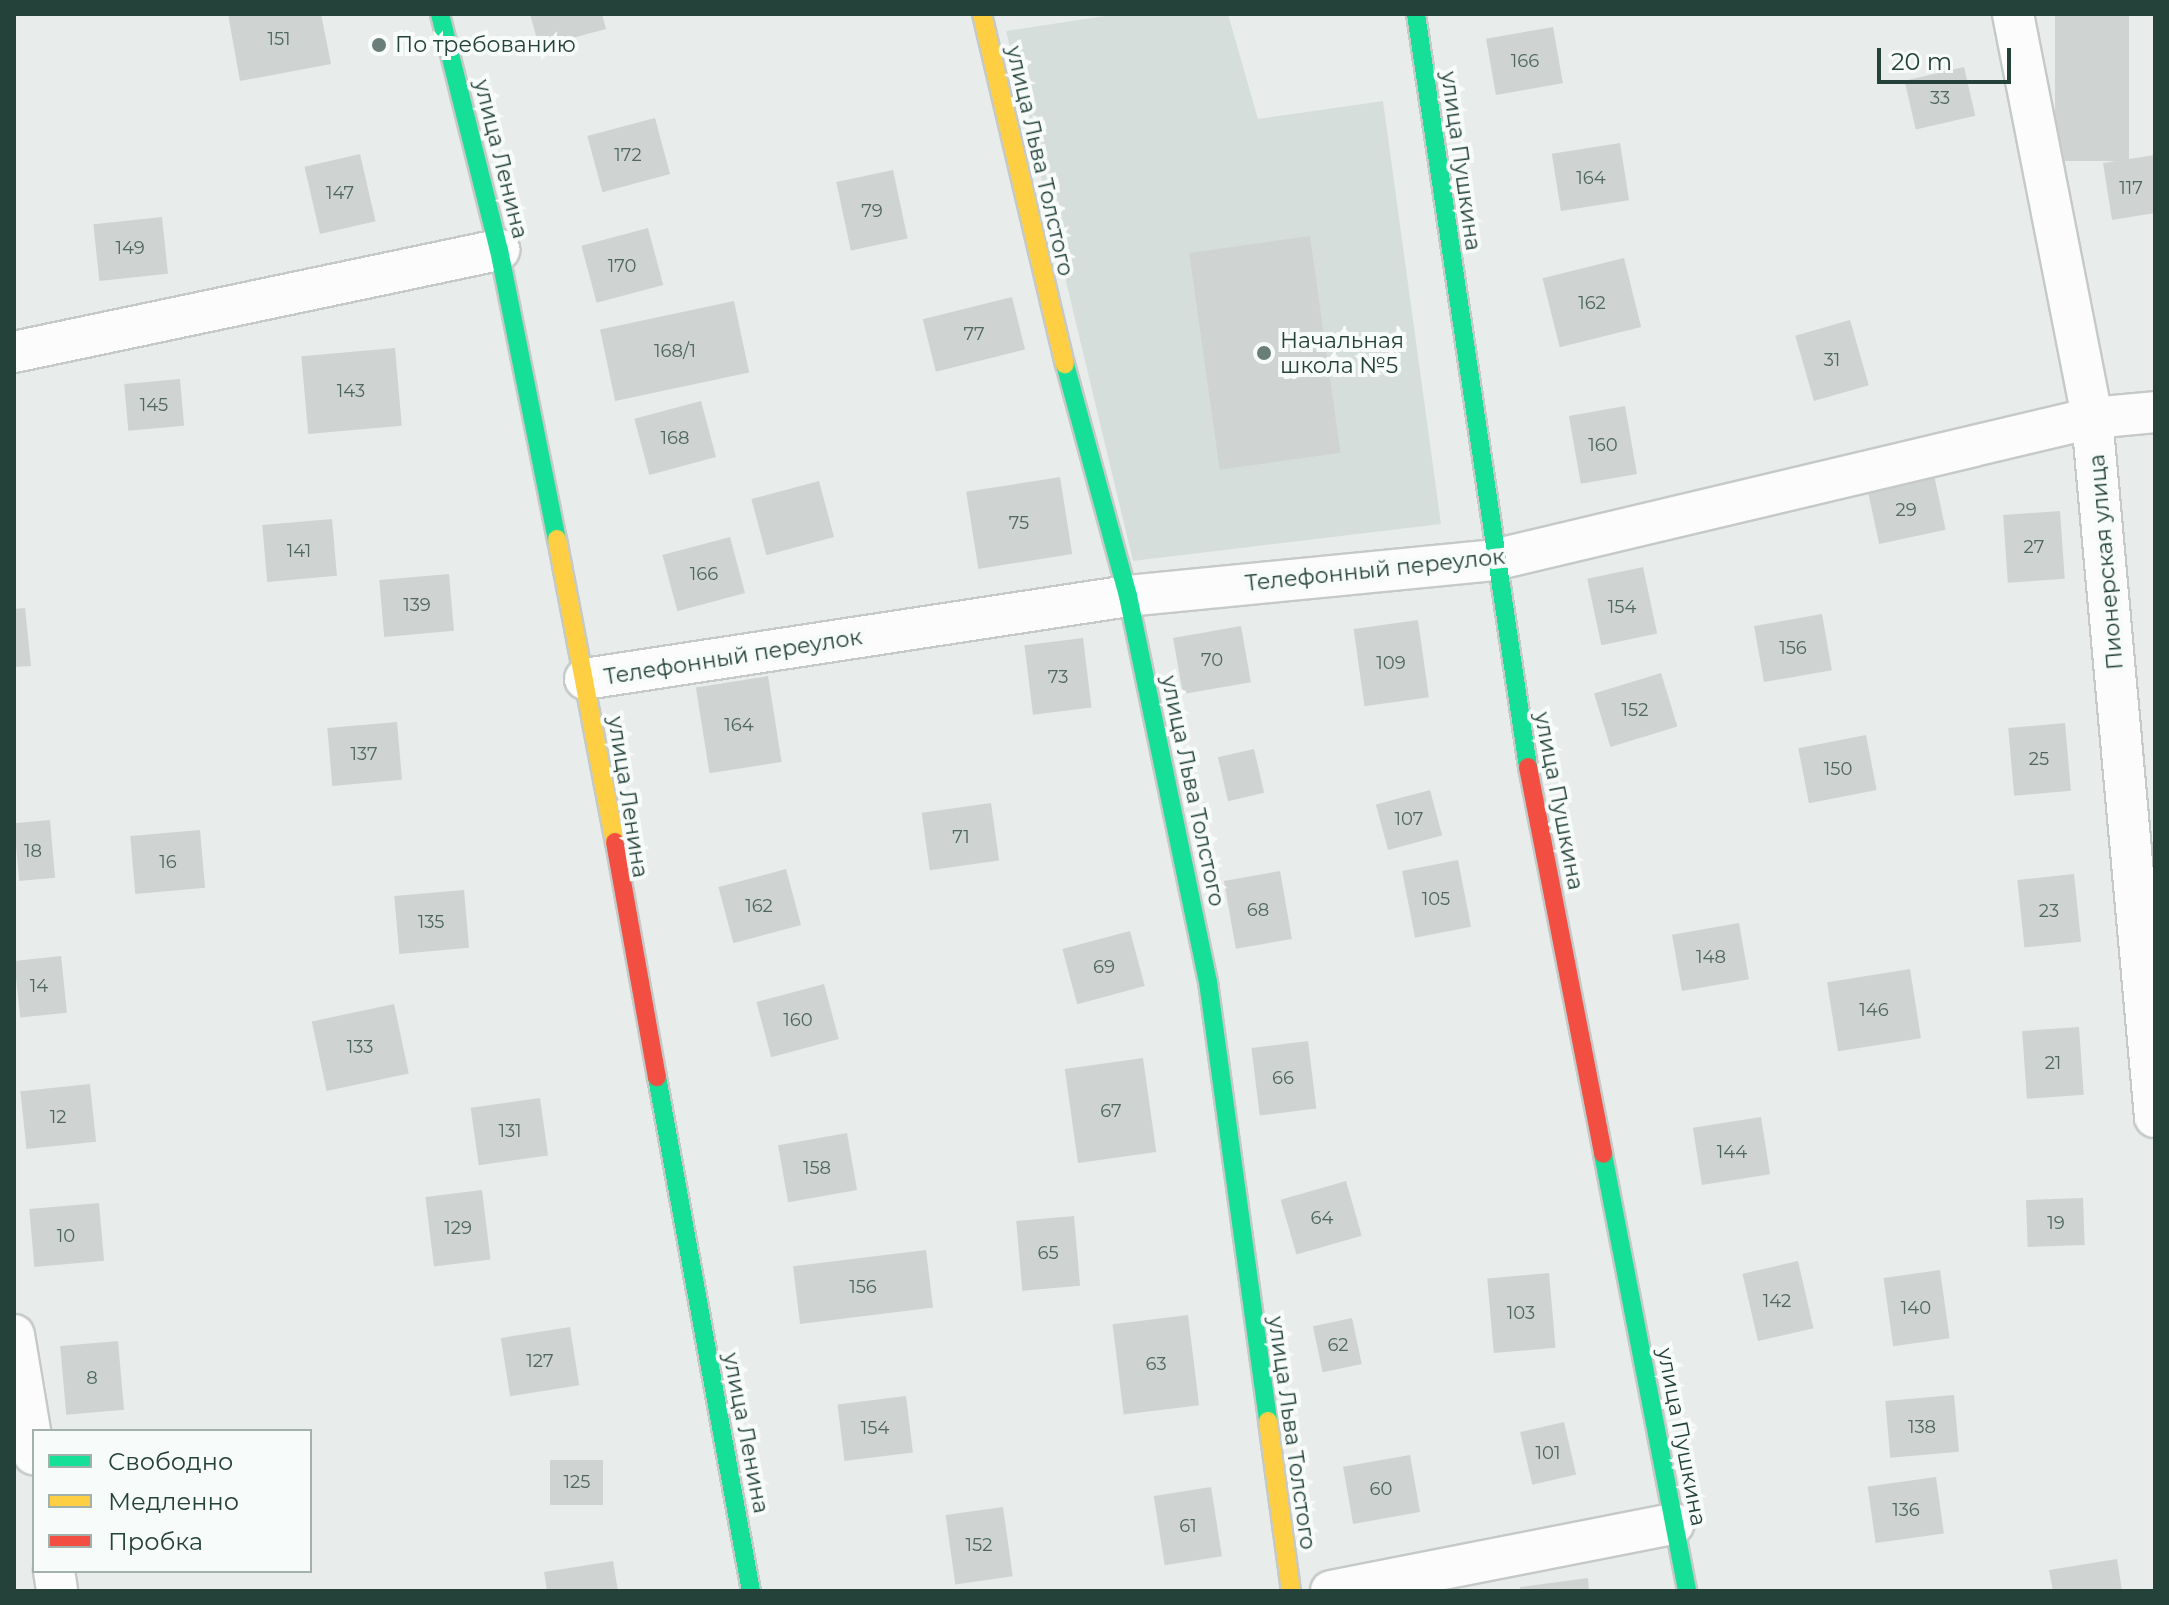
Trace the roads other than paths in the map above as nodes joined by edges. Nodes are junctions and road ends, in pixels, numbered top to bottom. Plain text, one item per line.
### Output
1 (440, 14) edge
2 (982, 14) edge
3 (1416, 14) edge
4 (2013, 14) edge
5 (499, 250) junction
6 (14, 352) edge
7 (2155, 412) edge
8 (2092, 418) junction
9 (1494, 560) junction
10 (1128, 596) junction
11 (585, 679) junction
12 (2155, 1117) edge
13 (14, 1335) edge
14 (32, 1442) edge
15 (1674, 1524) junction
16 (751, 1591) edge
17 (1291, 1591) edge
18 (1331, 1591) edge
19 (1687, 1591) edge

1 - 5 street, улица Ленина
2 - 10 street, улица Льва Толстого
3 - 9 street, улица Пушкина
4 - 8 street, Пионерская улица
5 - 6 street
5 - 11 street, улица Ленина
7 - 8 street, Телефонный переулок
8 - 9 street, Телефонный переулок
8 - 12 street, Пионерская улица
9 - 10 street, Телефонный переулок
9 - 15 street, улица Пушкина
10 - 11 street, Телефонный переулок
10 - 17 street, улица Льва Толстого
11 - 16 street, улица Ленина
13 - 14 street
15 - 18 street
15 - 19 street, улица Пушкина

